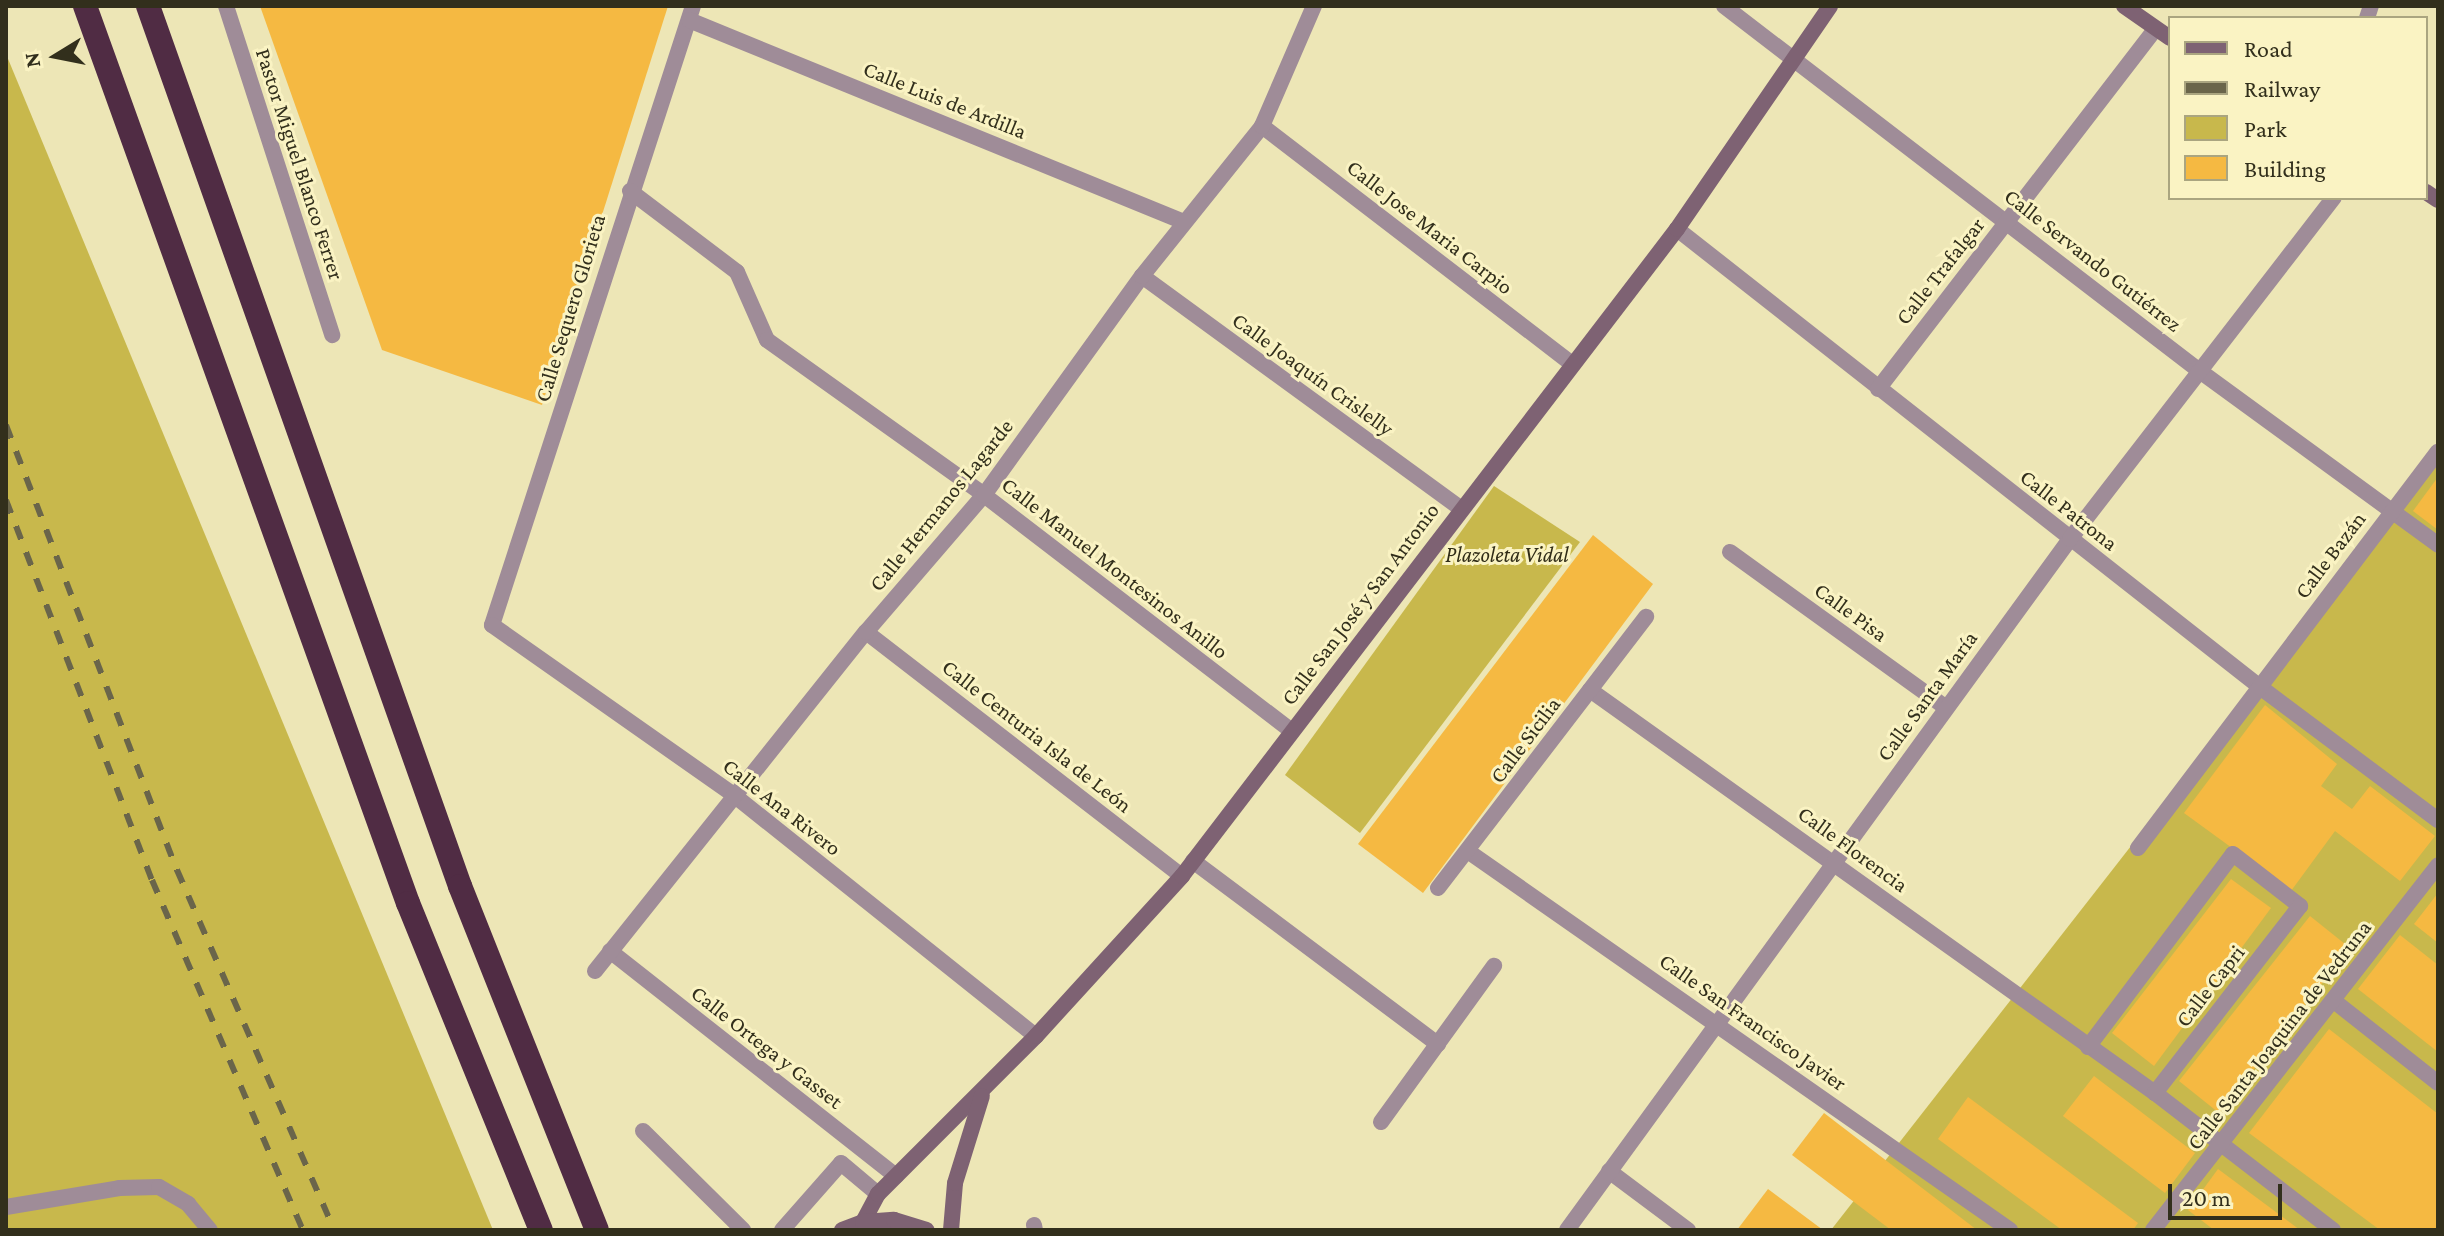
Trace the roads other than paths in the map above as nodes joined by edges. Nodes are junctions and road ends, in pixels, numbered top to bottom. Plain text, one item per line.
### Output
1 (85, 6) edge
2 (148, 6) edge
3 (226, 6) edge
4 (1314, 6) edge
5 (1724, 6) edge
6 (1830, 6) edge
7 (2124, 6) edge
8 (691, 13) edge
9 (2162, 33) edge
10 (1794, 60) junction
11 (1262, 126) junction
12 (630, 191) junction
13 (2332, 200) edge
14 (2007, 221) junction
15 (1184, 222) junction
16 (1677, 229) junction
17 (1142, 276) junction
18 (332, 335) dead end
19 (1571, 363) junction
20 (2197, 369) junction
21 (1878, 389) junction
22 (2438, 452) edge
23 (984, 495) junction
24 (1459, 507) junction
25 (2393, 509) junction
26 (2070, 539) junction
27 (2438, 545) edge
28 (1730, 552) dead end
29 (1646, 617) dead end
30 (492, 625) joint
31 (866, 632) junction
32 (2260, 687) junction
33 (1590, 690) junction
34 (1946, 708) junction
35 (1292, 731) junction
36 (735, 796) junction
37 (2438, 820) edge
38 (2138, 848) dead end
39 (1469, 852) junction
40 (1193, 861) junction
41 (1833, 861) junction
42 (2438, 865) edge
43 (1182, 876) junction
44 (1438, 888) dead end
45 (610, 951) junction
46 (1494, 966) dead end
47 (595, 971) dead end
48 (2334, 1001) junction
49 (1715, 1022) junction
50 (1036, 1036) junction
51 (1438, 1044) junction
52 (2088, 1047) junction
53 (2438, 1083) edge
54 (983, 1091) junction
55 (2155, 1093) junction
56 (1381, 1122) dead end
57 (643, 1131) dead end
58 (2222, 1147) junction
59 (1609, 1171) junction
60 (896, 1176) junction
61 (878, 1194) junction
62 (6, 1207) edge
63 (863, 1222) junction
64 (210, 1230) edge
65 (541, 1230) edge
66 (597, 1230) edge
67 (743, 1230) edge
68 (782, 1230) edge
69 (842, 1230) edge
70 (927, 1230) edge
71 (951, 1230) edge
72 (1567, 1230) edge
73 (1688, 1230) edge
74 (2010, 1230) edge
75 (2153, 1230) edge
76 (2333, 1230) edge

1 - 65 highway
2 - 66 highway
3 - 18 street, Pastor Miguel Blanco Ferrer
4 - 11 street, Calle Hermanos Lagarde
5 - 10 street, Calle Servando Gutiérrez
6 - 10 street, Calle San José y San Antonio
7 - 9 street
8 - 12 street, Calle Sequero Glorieta
8 - 15 street, Calle Luis de Ardilla
9 - 14 street, Calle Trafalgar
10 - 14 street, Calle Servando Gutiérrez
10 - 16 street, Calle San José y San Antonio
11 - 15 street, Calle Hermanos Lagarde
11 - 19 street, Calle Jose Maria Carpio
12 - 23 street, Calle Manuel Montesinos Anillo
12 - 30 street, Calle Sequero Glorieta
13 - 20 street, Calle Santa María
14 - 20 street, Calle Servando Gutiérrez
14 - 21 street, Calle Trafalgar
15 - 17 street, Calle Hermanos Lagarde
16 - 19 street, Calle San José y San Antonio
16 - 21 street, Calle Patrona
17 - 23 street, Calle Hermanos Lagarde
17 - 24 street, Calle Joaquín Crislelly
19 - 24 street, Calle San José y San Antonio
20 - 25 street, Calle Servando Gutiérrez
20 - 26 street, Calle Santa María
21 - 26 street, Calle Patrona
22 - 25 street, Calle Bazán
23 - 31 street, Calle Hermanos Lagarde
23 - 35 street, Calle Manuel Montesinos Anillo
24 - 35 street, Calle San José y San Antonio
25 - 27 street, Calle Servando Gutiérrez
25 - 32 street, Calle Bazán
26 - 32 street, Calle Patrona
26 - 34 street, Calle Santa María
28 - 34 street, Calle Pisa
29 - 33 street, Calle Sicilia
30 - 36 street, Calle Ana Rivero
31 - 36 street, Calle Hermanos Lagarde
31 - 43 street, Calle Centuria Isla de León
32 - 37 street, Calle Patrona
32 - 38 street, Calle Bazán
33 - 39 street, Calle Sicilia
33 - 41 street, Calle Florencia
34 - 41 street, Calle Santa María
35 - 40 street, Calle San José y San Antonio
36 - 45 street, Calle Hermanos Lagarde
36 - 50 street, Calle Ana Rivero
39 - 44 street, Calle Sicilia
39 - 49 street, Calle San Francisco Javier
40 - 43 street, Calle San José y San Antonio
40 - 51 street
41 - 49 street, Calle Santa María
41 - 52 street, Calle Florencia
42 - 48 street, Calle Santa Joaquina de Vedruna
43 - 50 street, Calle San José y San Antonio
45 - 47 street, Calle Hermanos Lagarde
45 - 60 street, Calle Ortega y Gasset
46 - 51 street
48 - 53 street
48 - 58 street, Calle Santa Joaquina de Vedruna
49 - 59 street, Calle Santa María
49 - 74 street, Calle San Francisco Javier
50 - 54 street, Calle San José y San Antonio
51 - 56 street
52 - 55 street, Calle Florencia
52 - 55 street, Calle Capri
54 - 60 street
54 - 71 street, Calle San José y San Antonio
55 - 58 street, Calle Florencia
57 - 67 street
58 - 75 street, Calle Santa Joaquina de Vedruna
58 - 76 street, Calle Florencia
59 - 72 street, Calle Santa María
59 - 73 street
60 - 61 street
61 - 63 street
61 - 68 street
62 - 64 street
63 - 69 street
63 - 70 street

